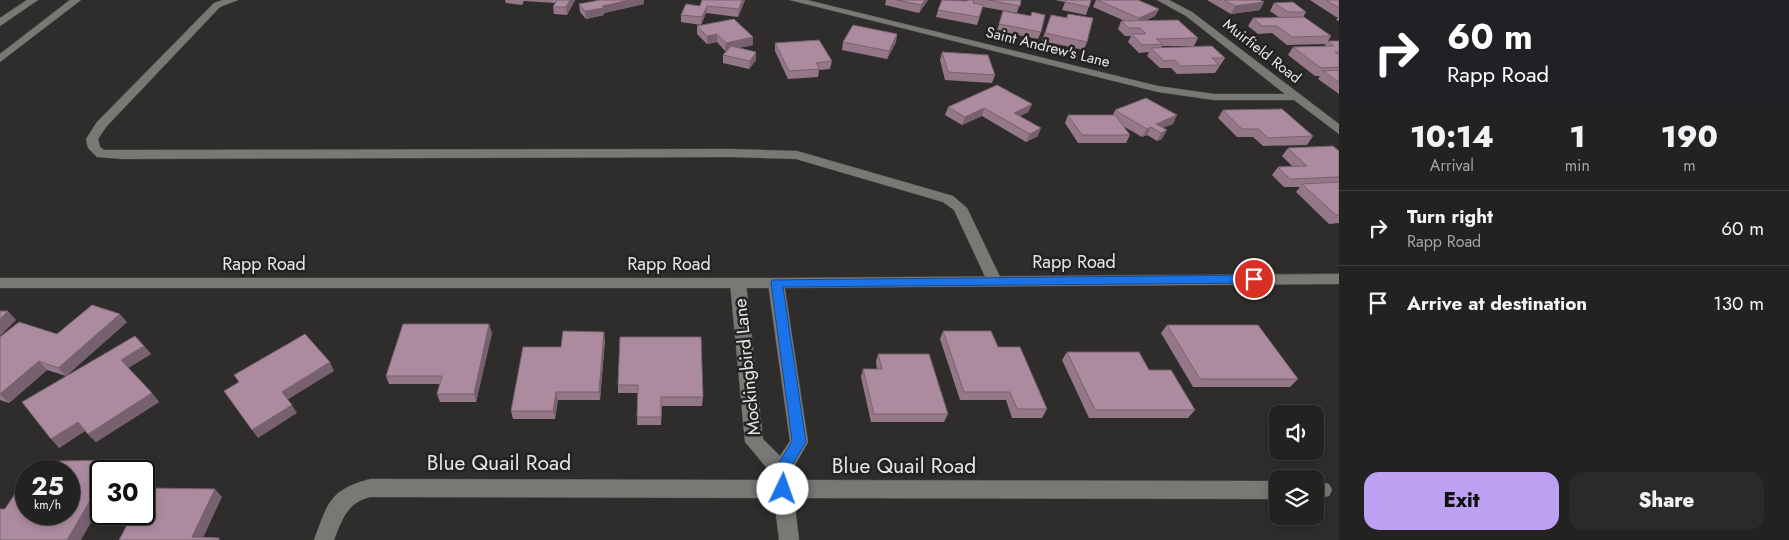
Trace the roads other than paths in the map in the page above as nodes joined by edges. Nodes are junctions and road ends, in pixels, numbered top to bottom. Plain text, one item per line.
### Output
1 (33, 0) edge
2 (76, 0) edge
3 (234, 0) edge
4 (795, 0) edge
5 (1162, 0) edge
6 (0, 23) edge
7 (0, 59) edge
8 (1297, 97) junction
9 (1339, 130) edge
10 (1339, 279) edge
11 (994, 281) junction
12 (0, 283) edge
13 (738, 283) junction
14 (776, 283) junction
15 (782, 480) junction
16 (1269, 490) edge
17 (324, 540) edge
18 (789, 540) edge

1 - 6 street
2 - 7 street
3 - 11 street
4 - 8 street, Saint Andrew's Lane
5 - 8 street, Muirfield Road
8 - 9 street, Muirfield Road
10 - 11 street, Rapp Road
11 - 14 street, Rapp Road
12 - 13 street, Rapp Road
13 - 14 street, Rapp Road
13 - 15 street, Mockingbird Lane
14 - 15 street
15 - 16 street, Blue Quail Road
15 - 17 street, Blue Quail Road
15 - 18 street

